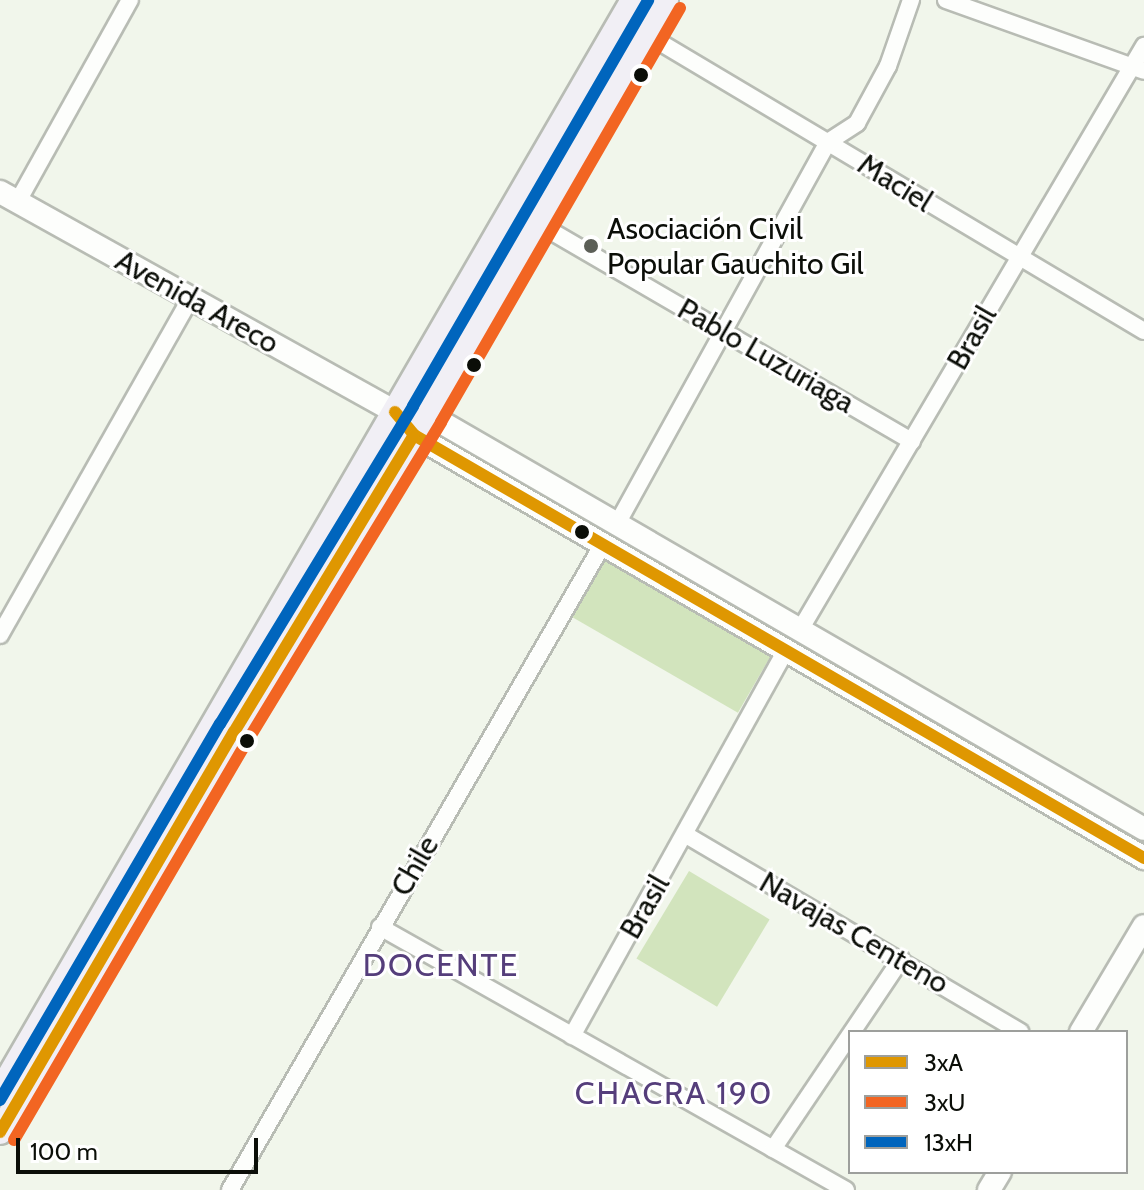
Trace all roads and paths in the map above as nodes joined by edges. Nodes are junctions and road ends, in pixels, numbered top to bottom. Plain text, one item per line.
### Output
1 (130, 0) edge
2 (633, 0) edge
3 (666, 0) edge
4 (911, 0) edge
5 (946, 0) edge
6 (646, 34) junction
7 (1144, 46) edge
8 (1139, 68) edge
9 (828, 142) junction
10 (9, 196) edge
11 (537, 223) junction
12 (1018, 259) junction
13 (190, 299) junction
14 (1144, 331) edge
15 (723, 332) junction
16 (395, 412) junction
17 (427, 414) junction
18 (414, 435) junction
19 (912, 441) junction
20 (617, 524) junction
21 (603, 544) junction
22 (800, 630) junction
23 (0, 635) edge
24 (786, 650) junction
25 (1144, 829) edge
26 (686, 835) junction
27 (1144, 858) edge
28 (1144, 926) edge
29 (380, 927) junction
30 (901, 959) junction
31 (854, 1030) edge
32 (1017, 1030) edge
33 (1082, 1030) edge
34 (572, 1036) junction
35 (848, 1038) edge
36 (0, 1092) edge
37 (0, 1132) edge
38 (773, 1149) junction
39 (230, 1190) edge
40 (846, 1190) edge

1 - 10 street
2 - 16 main road
3 - 6 main road
4 - 9 street
5 - 8 street
6 - 9 street, Maciel
6 - 11 main road
7 - 8 street, Brasil
8 - 12 street, Brasil
9 - 12 street, Maciel
9 - 15 street
10 - 13 main road, Avenida Areco
11 - 15 street, Pablo Luzuriaga
11 - 17 main road
12 - 14 street, Maciel
12 - 19 street, Brasil
13 - 16 main road, Avenida Areco
13 - 23 street
15 - 19 street, Pablo Luzuriaga
15 - 20 street
16 - 17 main road, Avenida Areco
16 - 18 main road, Avenida Areco
16 - 36 main road
17 - 18 main road
17 - 20 main road, Avenida Areco
18 - 21 main road, Avenida Areco
18 - 37 main road
19 - 22 street, Brasil
20 - 22 main road, Avenida Areco
21 - 24 main road, Avenida Areco
21 - 29 street, Chile
22 - 25 main road, Avenida Areco
24 - 26 street, Brasil
24 - 27 main road, Avenida Areco
26 - 30 street, Navajas Centeno
26 - 34 street, Brasil
28 - 33 main road
29 - 34 street
29 - 39 street, Chile
30 - 31 street
30 - 32 street, Navajas Centeno
34 - 38 street
35 - 38 street
38 - 40 street

